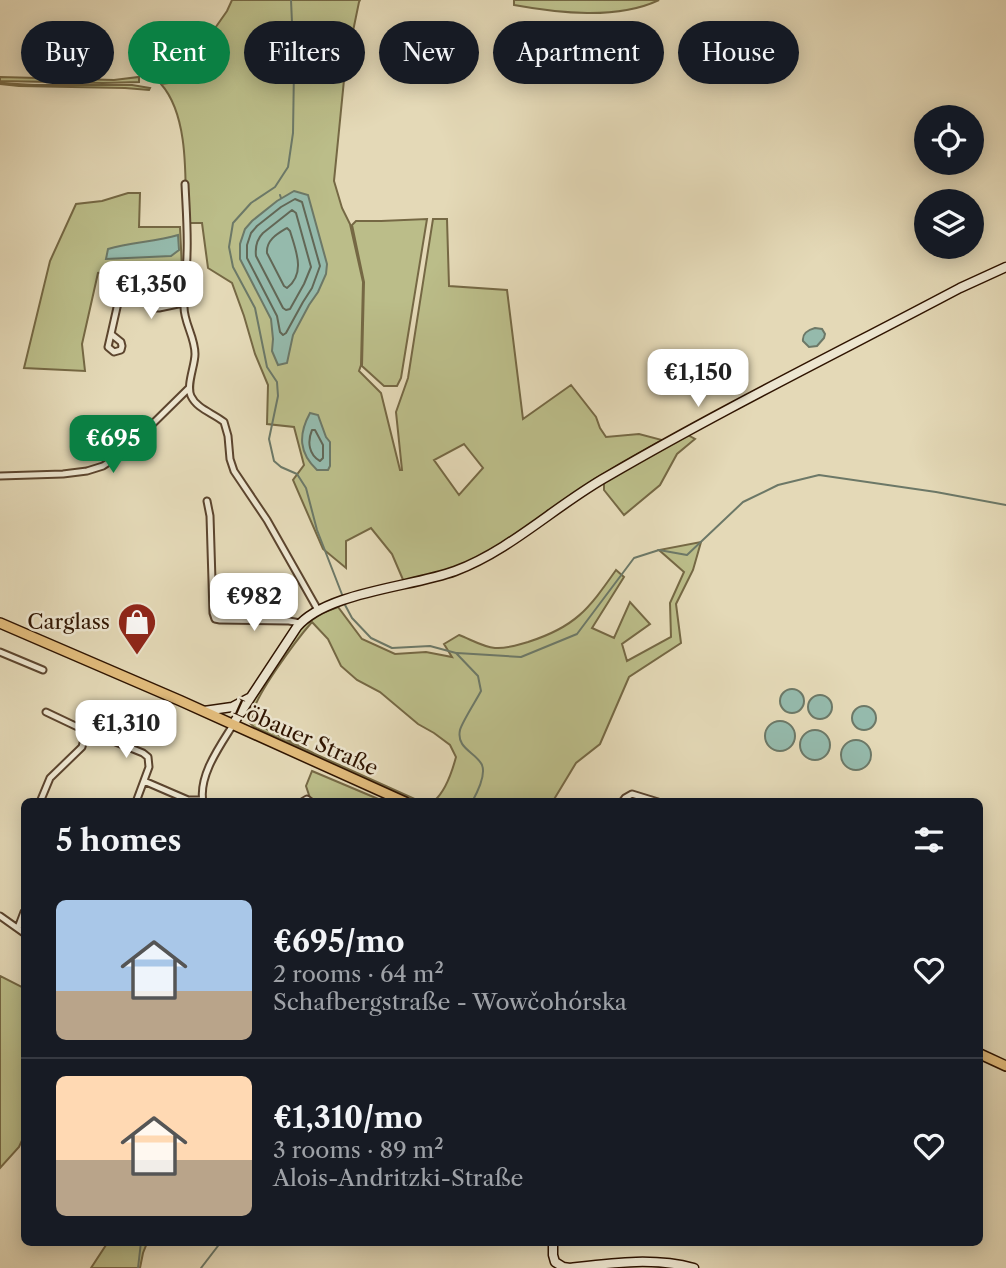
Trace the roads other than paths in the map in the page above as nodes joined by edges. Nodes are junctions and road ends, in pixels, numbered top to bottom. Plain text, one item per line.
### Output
1 (185, 184) dead end
2 (1006, 267) edge
3 (184, 291) junction
4 (146, 293) junction
5 (183, 303) junction
6 (111, 334) dead end
7 (189, 388) junction
8 (0, 476) edge
9 (207, 501) dead end
10 (318, 610) junction
11 (0, 623) edge
12 (300, 623) junction
13 (0, 652) edge
14 (43, 670) dead end
15 (249, 698) junction
16 (204, 711) junction
17 (46, 712) dead end
18 (233, 724) junction
19 (86, 732) junction
20 (144, 781) junction
21 (42, 798) edge
22 (138, 798) edge
23 (183, 798) edge
24 (202, 798) edge
25 (396, 798) edge
26 (625, 798) edge
27 (645, 798) edge
28 (0, 916) edge
29 (21, 920) edge
30 (18, 928) junction
31 (21, 930) edge
32 (983, 1055) edge
33 (1006, 1066) edge
34 (553, 1246) edge
35 (562, 1267) edge
36 (694, 1268) edge

1 - 3 street
2 - 10 main road
3 - 4 street
3 - 5 street
4 - 5 street
4 - 6 street
5 - 7 street
7 - 8 street
7 - 10 street
9 - 12 street
10 - 12 main road
11 - 16 main road, Löbauer Straße
12 - 15 main road
13 - 14 street
15 - 16 main road
15 - 18 main road
16 - 18 main road, Löbauer Straße
17 - 19 street
18 - 24 street
18 - 25 main road, Löbauer Straße
19 - 20 street
19 - 21 street
20 - 22 street
20 - 23 street
26 - 27 street
28 - 30 street
29 - 30 street
30 - 31 street
32 - 33 main road
34 - 35 main road
35 - 36 main road

